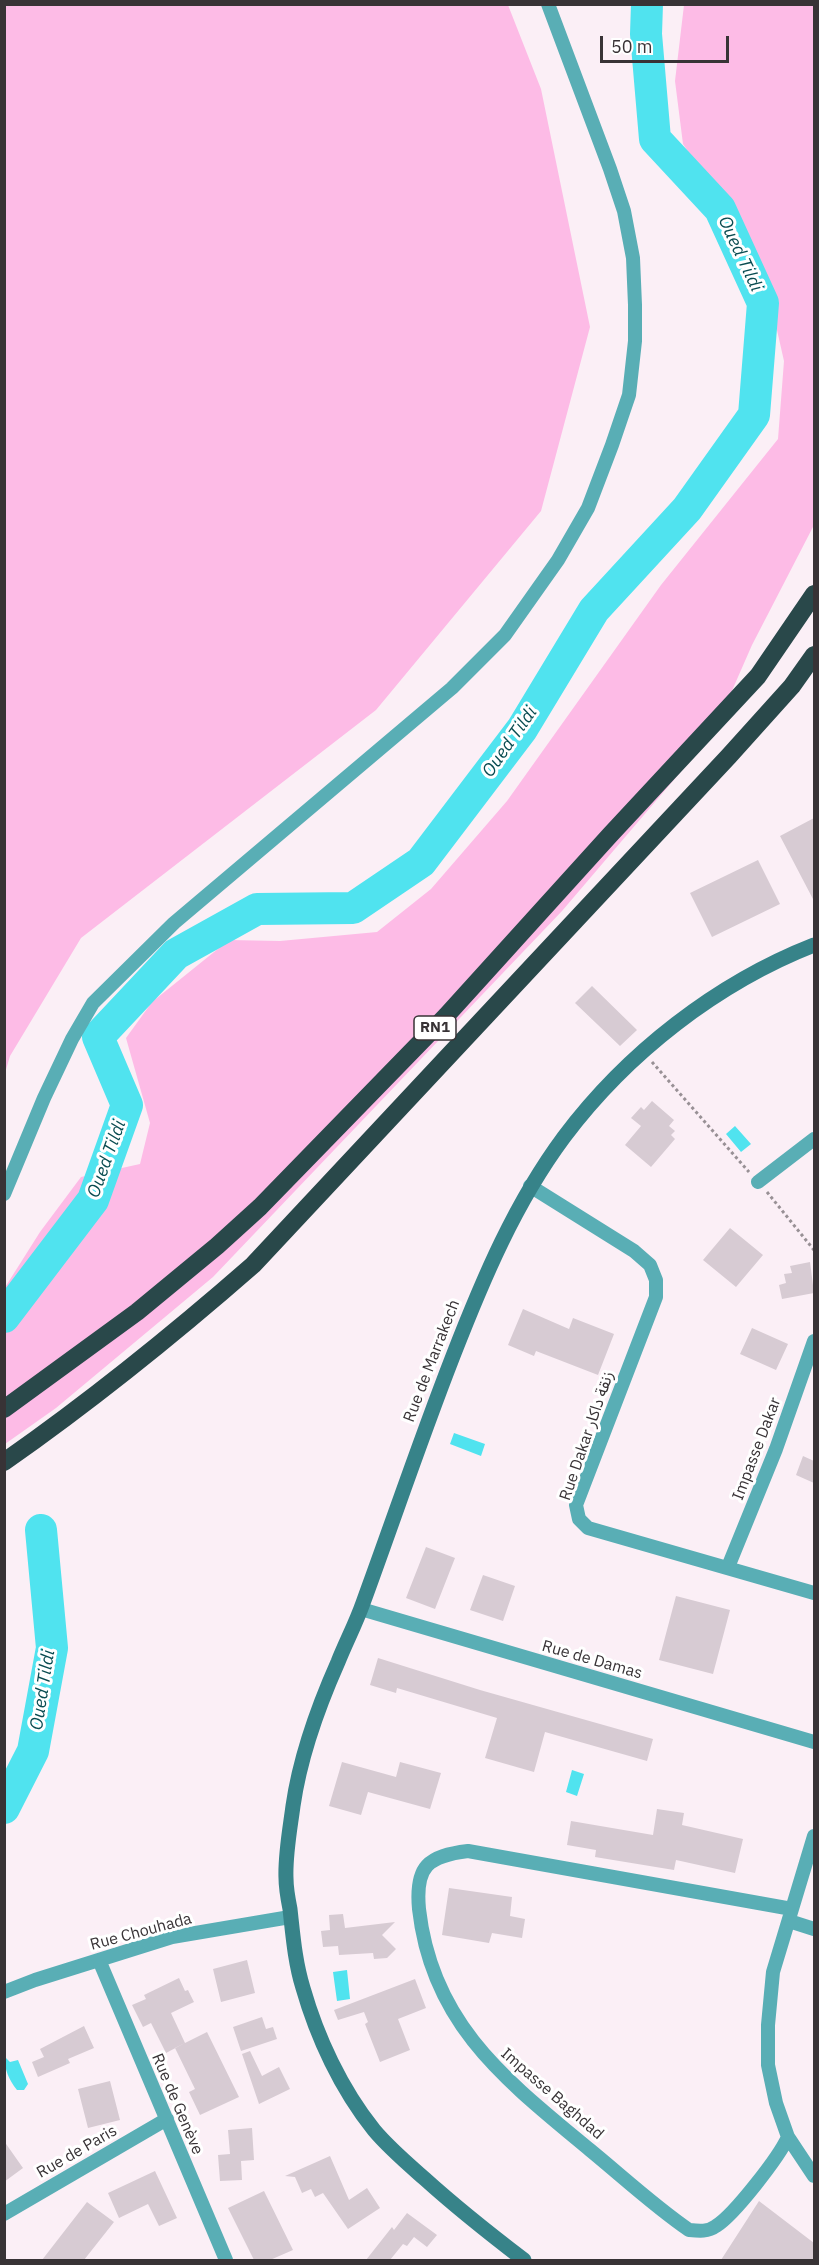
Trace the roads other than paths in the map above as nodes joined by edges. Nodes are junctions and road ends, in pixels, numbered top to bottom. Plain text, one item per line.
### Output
1 (548, 4) edge
2 (814, 594) edge
3 (814, 655) edge
4 (814, 945) edge
5 (814, 1139) edge
6 (758, 1182) road end
7 (530, 1186) junction
8 (4, 1194) edge
9 (814, 1341) edge
10 (4, 1408) edge
11 (4, 1462) edge
12 (728, 1567) junction
13 (814, 1593) edge
14 (361, 1609) junction
15 (814, 1742) edge
16 (814, 1836) edge
17 (790, 1915) junction
18 (290, 1917) junction
19 (814, 1929) edge
20 (99, 1960) junction
21 (4, 1992) edge
22 (167, 2119) junction
23 (788, 2137) junction
24 (814, 2176) edge
25 (4, 2214) edge
26 (226, 2260) edge
27 (524, 2260) edge

1 - 8 street
2 - 10 highway, RN1
3 - 11 highway, RN1
4 - 7 street, Rue de Marrakech
5 - 6 street
7 - 12 street, Rue Dakar زنقة داكار
7 - 14 street, Rue de Marrakech
9 - 12 street, Impasse Dakar
12 - 13 street, Rue Dakar زنقة داكار
14 - 15 street, Rue de Damas
14 - 18 street, Rue de Marrakech
16 - 17 street
17 - 19 street
17 - 23 street
17 - 23 street, Impasse Baghdad
18 - 20 street, Rue Chouhada
18 - 27 street, Rue de Marrakech
20 - 21 street, Rue Chouhada
20 - 22 street, Rue de Genève
22 - 25 street, Rue de Paris
22 - 26 street, Rue de Genève
23 - 24 street

